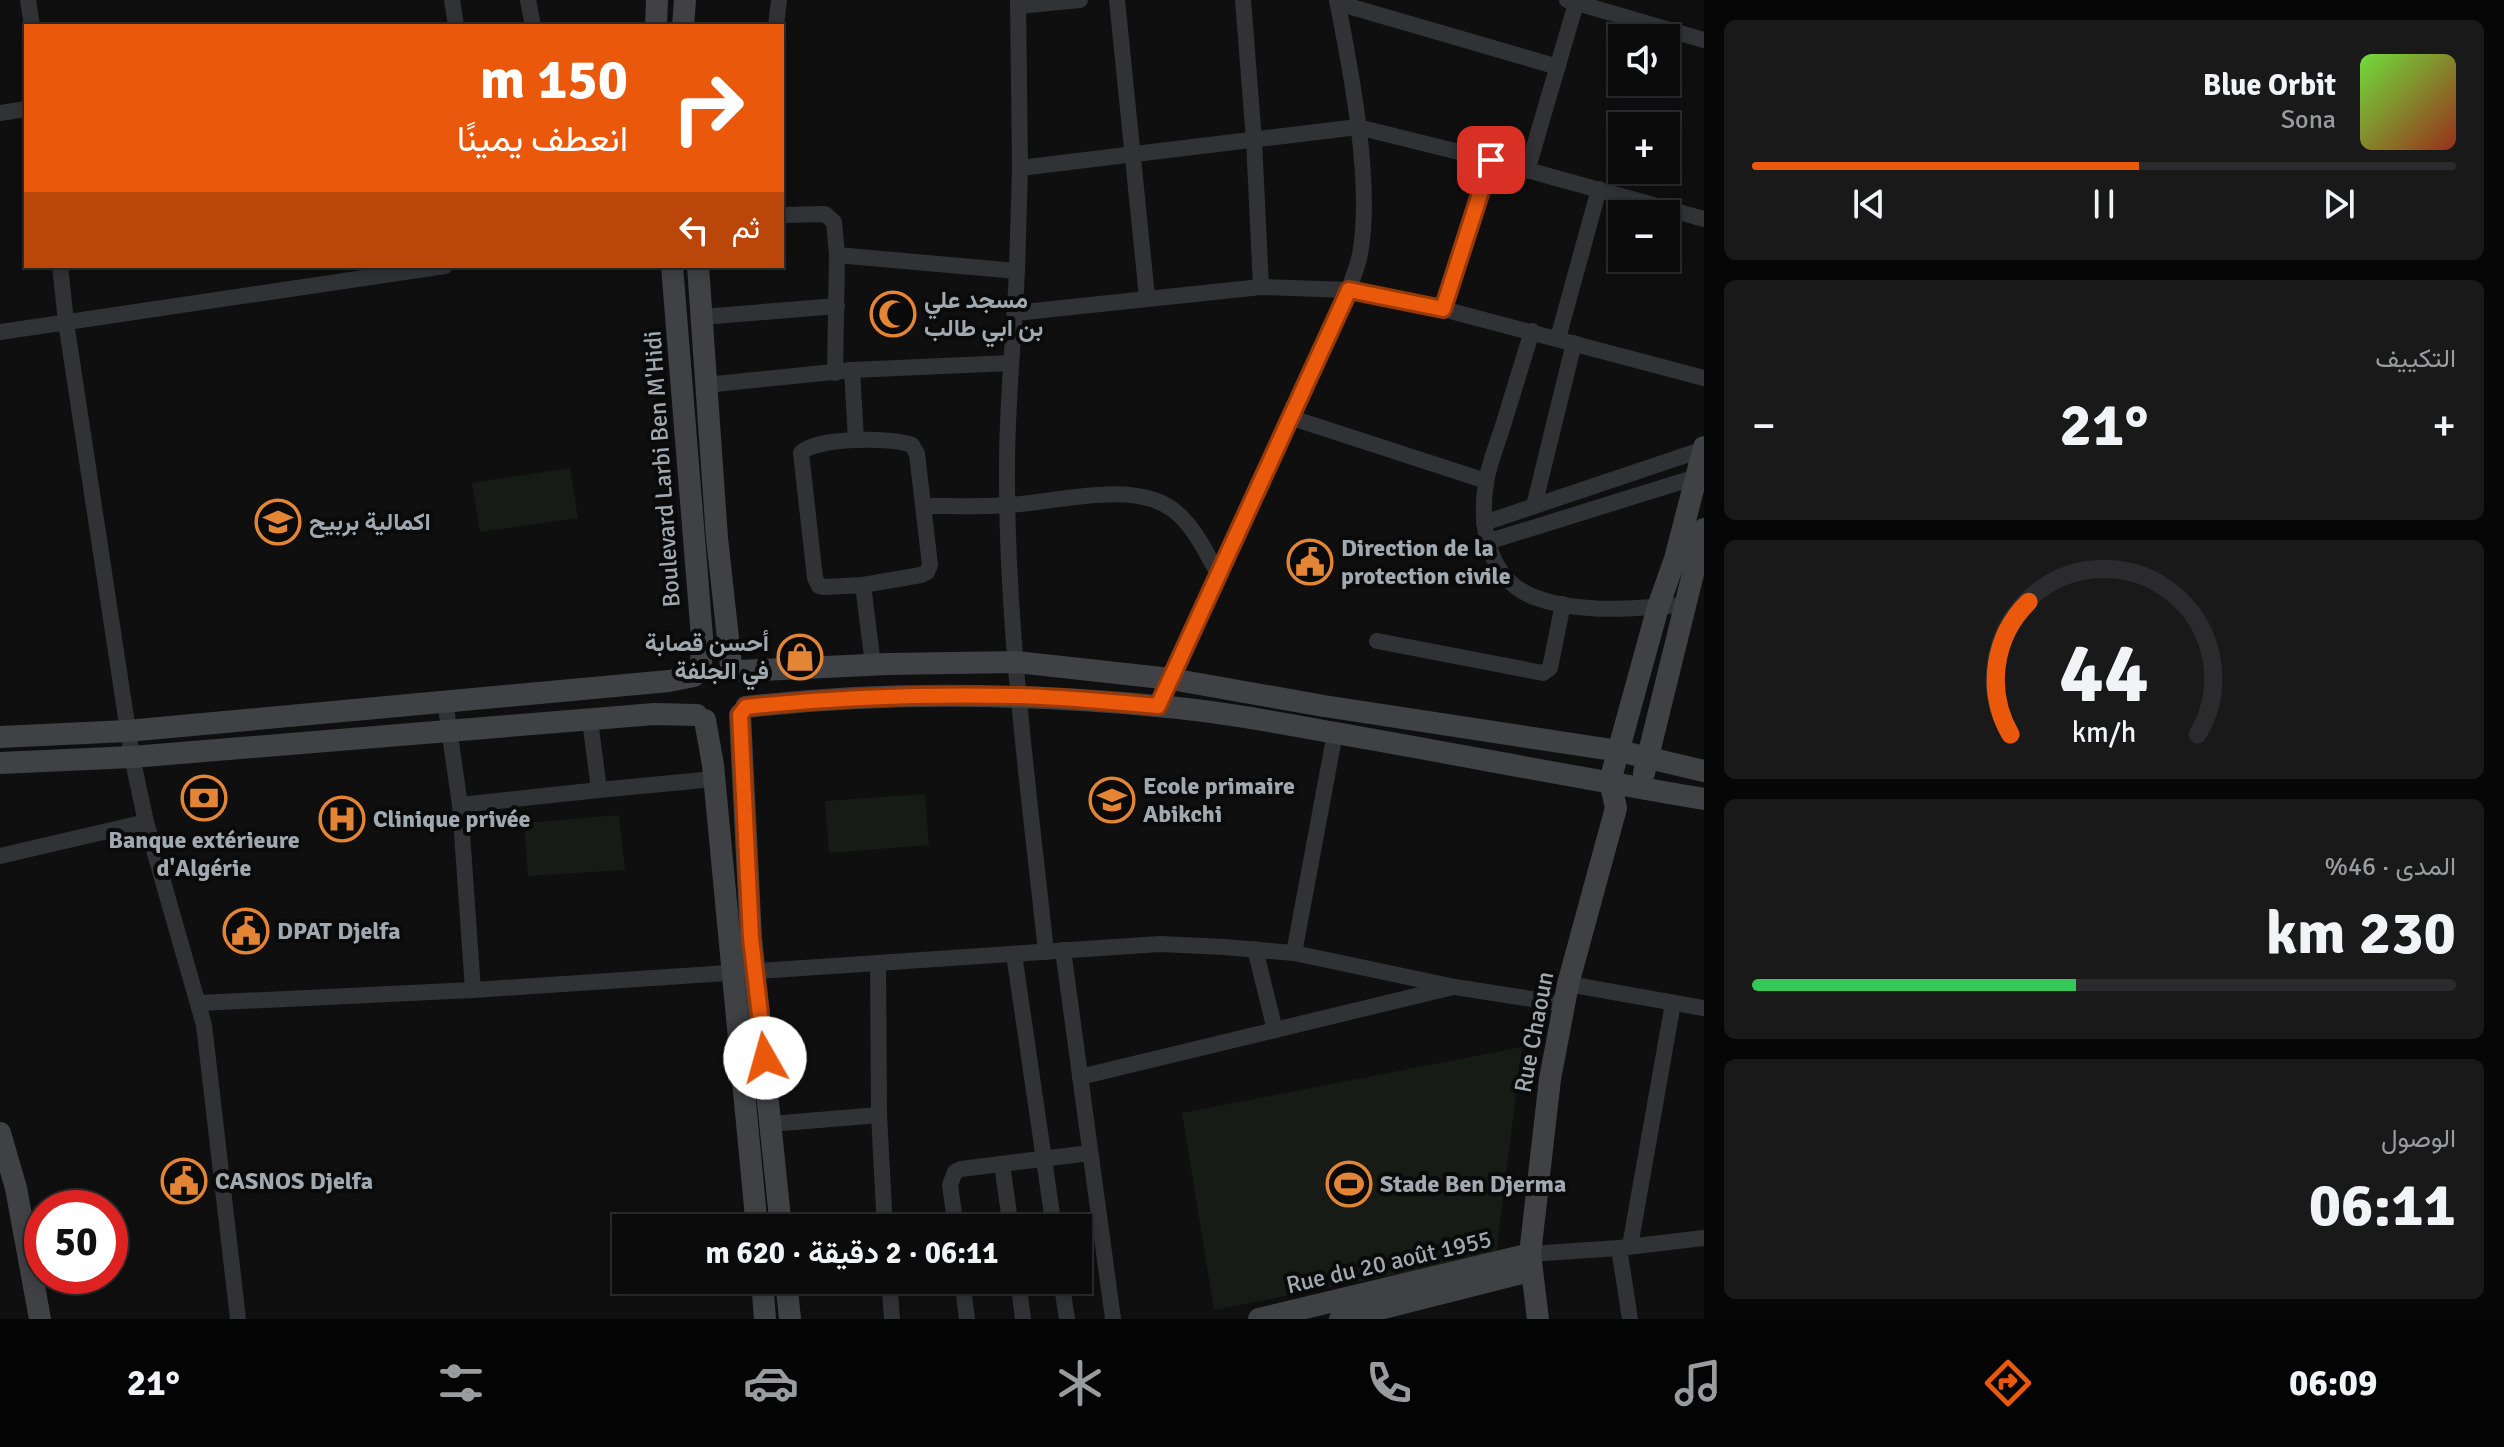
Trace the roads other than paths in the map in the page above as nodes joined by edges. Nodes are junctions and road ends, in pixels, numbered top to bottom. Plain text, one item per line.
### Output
1 (28, 0) edge
2 (452, 0) edge
3 (528, 0) edge
4 (657, 0) edge
5 (685, 0) edge
6 (779, 0) edge
7 (1080, 0) edge
8 (1117, 0) edge
9 (1243, 0) edge
10 (1573, 1) edge
11 (1338, 2) edge
12 (1018, 3) edge
13 (32, 24) edge
14 (456, 24) edge
15 (533, 24) edge
16 (656, 24) edge
17 (683, 24) edge
18 (776, 24) edge
19 (1704, 40) edge
20 (1558, 67) junction
21 (24, 109) edge
22 (0, 113) edge
23 (1358, 127) junction
24 (1254, 140) junction
25 (1132, 154) junction
26 (1491, 160) junction
27 (1020, 168) junction
28 (1527, 171) junction
29 (1599, 189) junction
30 (784, 215) edge
31 (1704, 219) edge
32 (837, 255) junction
33 (60, 268) edge
34 (431, 268) edge
35 (672, 268) edge
36 (698, 268) edge
37 (1017, 271) junction
38 (1261, 287) junction
39 (1349, 290) junction
40 (1147, 297) junction
41 (837, 306) junction
42 (1443, 309) junction
43 (1015, 313) junction
44 (702, 317) junction
45 (66, 322) junction
46 (1532, 331) junction
47 (0, 332) edge
48 (1566, 340) junction
49 (1010, 363) junction
50 (844, 372) junction
51 (1704, 378) edge
52 (705, 385) junction
53 (1289, 417) junction
54 (856, 440) junction
55 (1704, 449) edge
56 (1699, 477) edge
57 (1486, 481) junction
58 (1007, 505) junction
59 (924, 506) junction
60 (1534, 506) junction
61 (1484, 523) junction
62 (1704, 529) edge
63 (1487, 542) junction
64 (1700, 564) edge
65 (1218, 574) junction
66 (863, 585) junction
67 (1563, 604) junction
68 (1685, 605) junction
69 (1658, 607) junction
70 (1377, 641) dead end
71 (1016, 662) junction
72 (873, 665) junction
73 (735, 668) junction
74 (698, 672) junction
75 (1171, 679) junction
76 (1019, 696) junction
77 (445, 701) junction
78 (1158, 706) junction
79 (743, 711) junction
80 (701, 718) junction
81 (590, 720) junction
82 (127, 731) junction
83 (448, 732) junction
84 (1335, 733) junction
85 (0, 737) edge
86 (1619, 751) junction
87 (132, 757) junction
88 (1648, 758) junction
89 (0, 763) edge
90 (1704, 771) edge
91 (714, 779) junction
92 (1610, 781) junction
93 (1639, 788) junction
94 (599, 790) junction
95 (1704, 799) edge
96 (460, 805) junction
97 (1616, 808) junction
98 (146, 822) junction
99 (0, 856) edge
100 (1255, 949) junction
101 (1054, 951) junction
102 (1294, 953) junction
103 (1014, 954) junction
104 (878, 963) junction
105 (744, 972) junction
106 (1455, 987) junction
107 (473, 990) junction
108 (1566, 994) junction
109 (199, 1003) junction
110 (1673, 1003) junction
111 (1704, 1008) edge
112 (1275, 1030) junction
113 (1080, 1077) junction
114 (879, 1115) junction
115 (771, 1124) junction
116 (0, 1133) edge
117 (1090, 1153) junction
118 (1044, 1159) junction
119 (1002, 1164) junction
120 (8, 1191) edge
121 (756, 1214) edge
122 (780, 1214) edge
123 (884, 1214) edge
124 (954, 1214) edge
125 (1009, 1214) edge
126 (1052, 1214) edge
127 (1704, 1238) edge
128 (1624, 1247) junction
129 (1530, 1263) junction
130 (763, 1294) edge
131 (787, 1294) edge
132 (890, 1294) edge
133 (964, 1294) edge
134 (1020, 1294) edge
135 (1063, 1294) edge
136 (1409, 1310) edge
137 (1334, 1314) edge
138 (35, 1317) edge
139 (238, 1319) edge
140 (765, 1319) edge
141 (790, 1319) edge
142 (892, 1319) edge
143 (967, 1319) edge
144 (1023, 1319) edge
145 (1067, 1319) edge
146 (1113, 1319) edge
147 (1259, 1319) edge
148 (1538, 1319) edge
149 (1630, 1319) edge

1 - 13 street
2 - 14 street
3 - 15 street
4 - 16 main road
5 - 17 main road
6 - 18 street
7 - 12 street
8 - 25 street
9 - 24 street
10 - 19 street
10 - 20 street
11 - 20 street
11 - 23 street
12 - 27 street
20 - 28 street
21 - 22 street
23 - 24 street
23 - 26 street
23 - 39 street
24 - 25 street
24 - 38 street
25 - 27 street
25 - 40 street
26 - 28 street
26 - 42 street
27 - 37 street
28 - 29 street
29 - 31 street
29 - 48 street
30 - 32 street
32 - 37 street
32 - 41 street
33 - 45 street
34 - 45 street
35 - 74 main road, Boulevard Larbi Ben M'Hidi
36 - 44 main road
37 - 43 street
38 - 39 street
38 - 40 street
39 - 42 street
39 - 53 street
40 - 43 street
41 - 44 street
41 - 50 street
42 - 46 street
43 - 49 street
44 - 52 main road
45 - 47 street
45 - 82 street
46 - 48 street
46 - 57 street
48 - 51 street
48 - 60 street
49 - 50 street
49 - 58 street
50 - 52 street
50 - 54 street
52 - 73 main road
53 - 57 street
53 - 65 street
54 - 59 street
54 - 66 street
55 - 56 main road
55 - 60 street
56 - 63 street
56 - 69 main road
57 - 61 street
58 - 59 street
58 - 65 street
58 - 71 street
59 - 66 street
60 - 61 street
61 - 63 street
62 - 64 main road
63 - 67 street
64 - 68 main road
65 - 75 street
66 - 72 street
67 - 69 street
67 - 70 street
68 - 69 street
68 - 88 main road
69 - 86 main road
71 - 72 main road
71 - 75 main road
71 - 76 street
72 - 73 main road
73 - 74 main road
73 - 79 main road
74 - 77 main road
74 - 80 main road
75 - 78 street
75 - 86 main road
76 - 78 main road
76 - 79 main road
76 - 101 street
77 - 82 main road
77 - 83 street
78 - 84 main road
79 - 80 main road
79 - 105 main road
80 - 81 main road
80 - 91 main road
81 - 83 main road
81 - 94 street
82 - 85 main road
82 - 87 street
83 - 87 main road
83 - 96 street
84 - 92 main road
84 - 102 street
86 - 88 main road
86 - 92 main road
87 - 89 main road
87 - 98 street
88 - 90 main road
88 - 93 main road
91 - 94 street
91 - 105 main road
92 - 93 main road
92 - 97 main road, Rue Chaoun
93 - 95 main road
93 - 97 main road
94 - 96 street
96 - 107 street
97 - 108 main road, Rue Chaoun
98 - 99 street
98 - 109 street
100 - 101 street
100 - 102 street
100 - 112 street
101 - 103 street
101 - 113 street
102 - 106 street
103 - 104 street
103 - 118 street
104 - 105 street
104 - 114 street
105 - 107 street
105 - 115 main road
105 - 121 main road
106 - 108 street
106 - 112 street
107 - 109 street
108 - 110 street
108 - 129 main road, Rue Chaoun
109 - 139 street
110 - 111 street
110 - 128 street
112 - 113 street
113 - 117 street
114 - 115 street
114 - 123 street
115 - 122 main road
116 - 120 main road
117 - 118 street
117 - 146 street
118 - 119 street
118 - 126 street
119 - 124 street
119 - 125 street
120 - 138 main road
127 - 128 street
128 - 129 street
128 - 149 street
129 - 136 main road, Rue du 20 août 1955
129 - 137 main road, Rue du 20 août 1955
129 - 148 main road, Rue Chaoun
130 - 140 main road
131 - 141 main road
132 - 142 street
133 - 143 street
134 - 144 street
135 - 145 street
136 - 137 main road, Rue du 20 août 1955
137 - 147 main road, Rue du 20 août 1955

